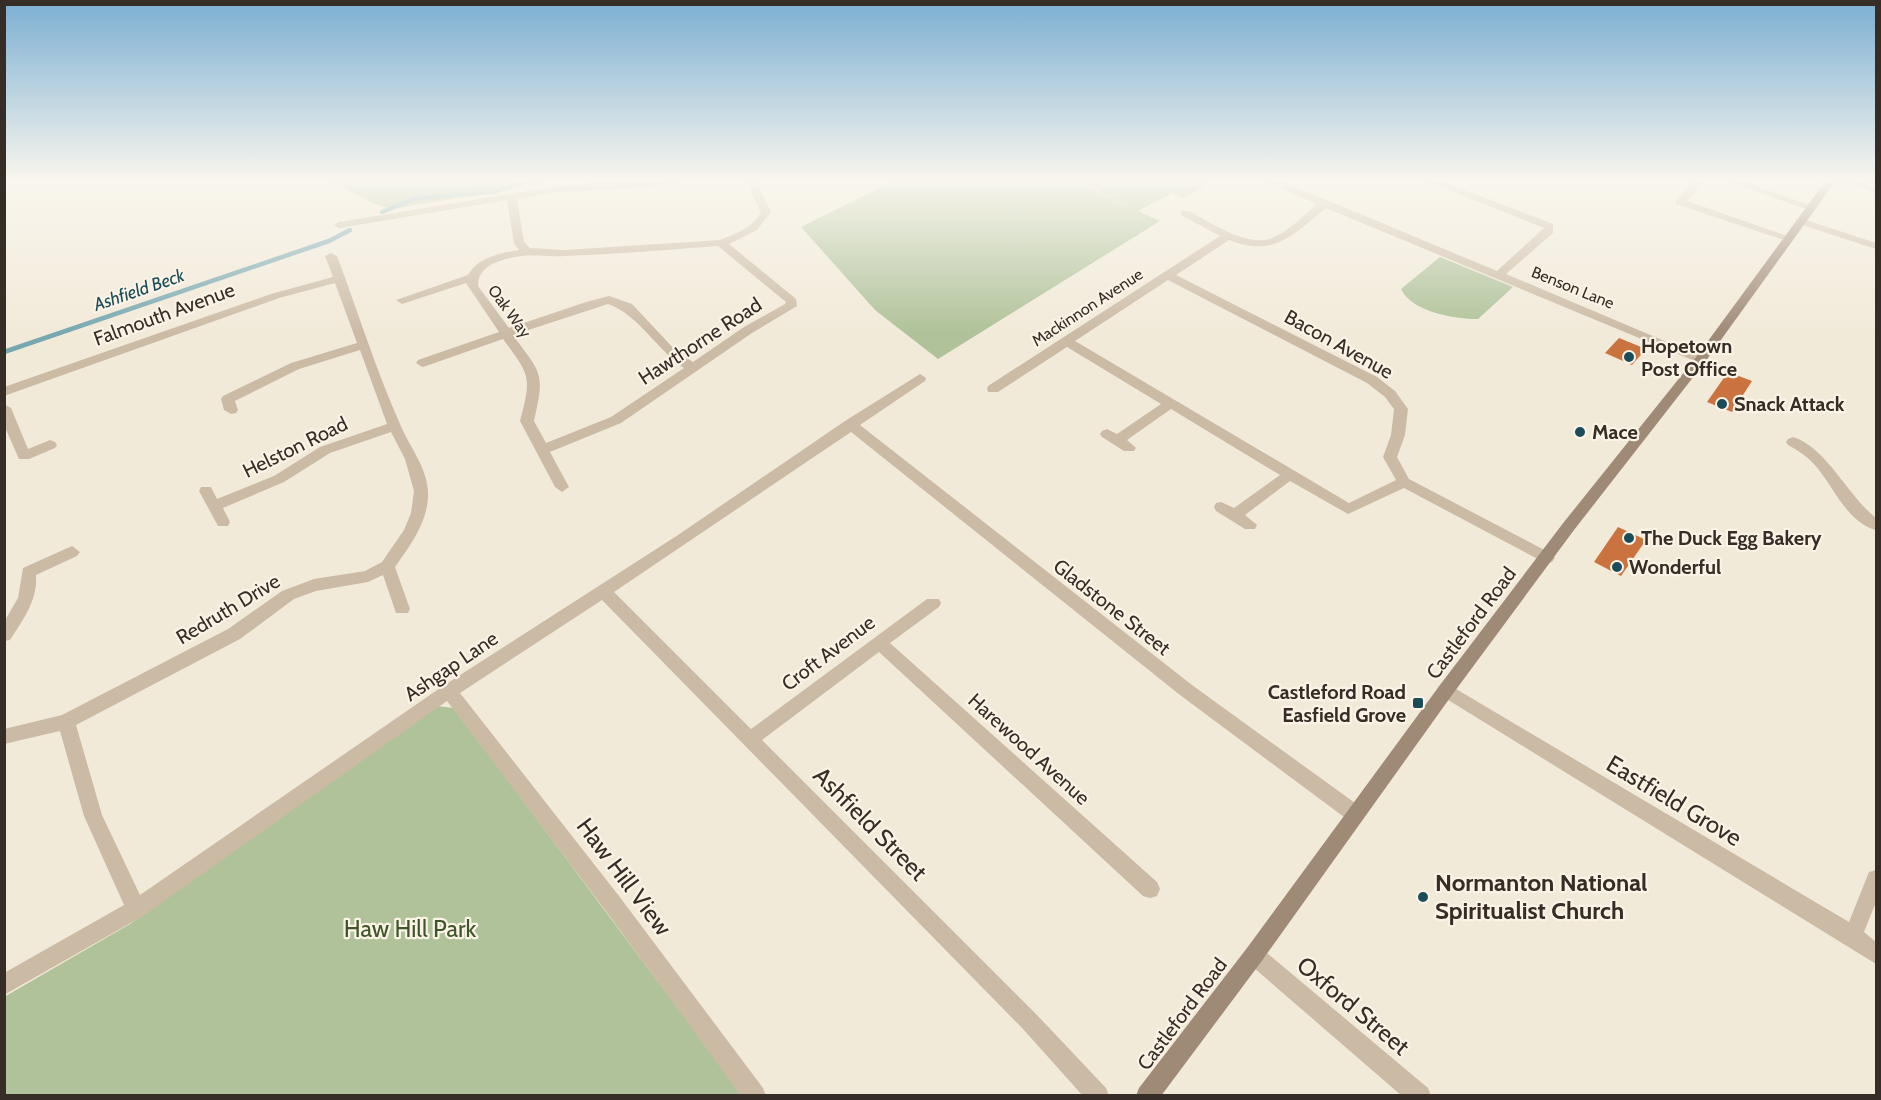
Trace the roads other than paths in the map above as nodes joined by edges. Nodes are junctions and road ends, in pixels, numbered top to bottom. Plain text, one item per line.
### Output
1 (517, 230) edge
2 (747, 230) edge
3 (1220, 230) edge
4 (1289, 230) edge
5 (1391, 230) edge
6 (1549, 230) edge
7 (1765, 230) edge
8 (1793, 230) edge
9 (1828, 230) edge
10 (1230, 235) junction
11 (1788, 238) junction
12 (721, 243) junction
13 (1876, 246) edge
14 (526, 251) junction
15 (331, 256) dead end
16 (1167, 274) junction
17 (1499, 275) junction
18 (470, 278) junction
19 (339, 279) junction
20 (402, 300) dead end
21 (506, 334) junction
22 (1066, 341) junction
23 (363, 345) junction
24 (1701, 359) junction
25 (422, 363) dead end
26 (692, 367) junction
27 (920, 378) dead end
28 (993, 388) dead end
29 (4, 392) edge
30 (1171, 403) junction
31 (4, 408) edge
32 (231, 410) dead end
33 (850, 424) junction
34 (394, 426) junction
35 (1118, 441) dead end
36 (1793, 442) dead end
37 (50, 446) dead end
38 (542, 450) junction
39 (1289, 475) junction
40 (1404, 482) junction
41 (562, 487) dead end
42 (206, 490) dead end
43 (214, 506) junction
44 (1221, 507) dead end
45 (1234, 516) junction
46 (223, 522) dead end
47 (1250, 525) dead end
48 (1876, 525) edge
49 (72, 552) dead end
50 (1547, 558) junction
51 (387, 566) junction
52 (603, 591) junction
53 (933, 603) dead end
54 (402, 609) dead end
55 (4, 634) edge
56 (878, 642) junction
57 (1446, 690) junction
58 (449, 691) junction
59 (66, 722) junction
60 (4, 737) edge
61 (750, 739) junction
62 (1355, 814) junction
63 (1876, 879) edge
64 (1150, 889) dead end
65 (136, 909) junction
66 (1853, 936) junction
67 (1876, 954) edge
68 (1254, 955) junction
69 (4, 985) edge
70 (755, 1095) edge
71 (1098, 1095) edge
72 (1147, 1095) edge
73 (1420, 1095) edge

1 - 14 street
2 - 12 street, Oak Way
3 - 10 street
4 - 10 street
5 - 17 street, Benson Lane
6 - 17 street
7 - 11 street
8 - 11 street, Castleford Road
9 - 13 street
10 - 16 street, Mackinnon Avenue
11 - 24 street, Castleford Road
12 - 14 street, Oak Way
12 - 26 street, Hawthorne Road
14 - 18 street, Oak Way
15 - 19 street
16 - 22 street, Mackinnon Avenue
16 - 40 street, Bacon Avenue
17 - 24 street, Benson Lane
18 - 20 street
18 - 21 street, Oak Way
19 - 23 street
19 - 29 street, Falmouth Avenue
21 - 25 street
21 - 26 street
21 - 38 street, Oak Way
22 - 28 street, Mackinnon Avenue
22 - 30 street
23 - 32 street
23 - 34 street
24 - 50 street, Castleford Road
26 - 38 street, Hawthorne Road
27 - 33 street, Ashgap Lane
30 - 35 street
30 - 39 street
31 - 37 street
33 - 52 street, Ashgap Lane
33 - 62 street, Gladstone Street
34 - 43 street, Helston Road
34 - 51 street
36 - 48 street
38 - 41 street, Oak Way
39 - 40 street
39 - 45 street
40 - 50 street
42 - 43 street
43 - 46 street
44 - 45 street
45 - 47 street
49 - 55 street
50 - 57 street, Castleford Road
51 - 54 street
51 - 59 street, Redruth Drive
52 - 58 street, Ashgap Lane
52 - 61 street, Ashfield Street
53 - 56 street, Croft Avenue
56 - 61 street, Croft Avenue
56 - 64 street, Harewood Avenue
57 - 62 street, Castleford Road
57 - 66 street, Eastfield Grove
58 - 65 street, Ashgap Lane
58 - 70 street, Haw Hill View
59 - 60 street, Redruth Drive
59 - 65 street
61 - 71 street, Ashfield Street
62 - 68 street, Castleford Road
63 - 66 street
65 - 69 street, Ashgap Lane
66 - 67 street, Eastfield Grove
68 - 72 street, Castleford Road
68 - 73 street, Oxford Street

